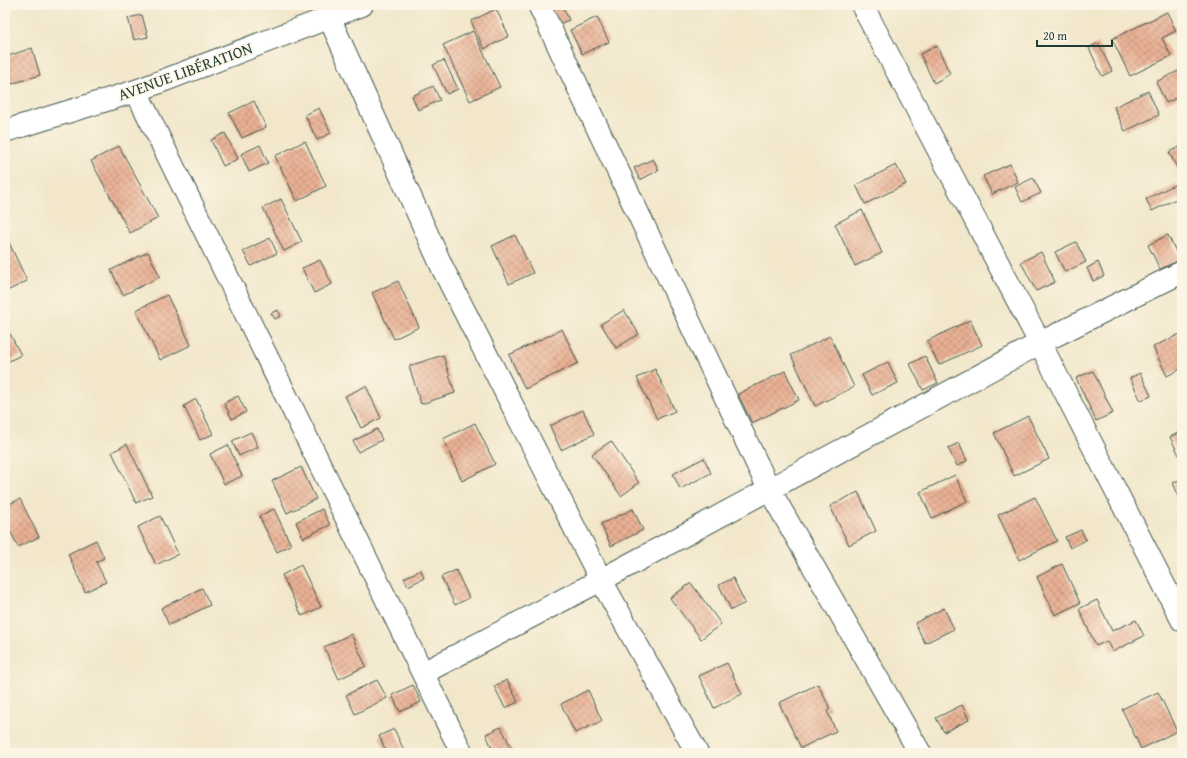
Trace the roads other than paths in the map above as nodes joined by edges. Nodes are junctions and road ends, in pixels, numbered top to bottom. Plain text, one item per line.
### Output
1 (362, 5) edge
2 (539, 5) edge
3 (862, 5) edge
4 (329, 17) junction
5 (136, 91) junction
6 (5, 131) edge
7 (1182, 272) edge
8 (1040, 343) junction
9 (769, 489) junction
10 (601, 580) junction
11 (1182, 620) edge
12 (423, 673) junction
13 (462, 753) edge
14 (698, 753) edge
15 (920, 753) edge

1 - 4 street, AVENUE LIBÉRATION
2 - 9 street
3 - 8 street
4 - 5 street, AVENUE LIBÉRATION
4 - 10 street
5 - 6 street, AVENUE LIBÉRATION
5 - 12 street
7 - 8 street
8 - 9 street
8 - 11 street
9 - 10 street
9 - 15 street
10 - 12 street
10 - 14 street
12 - 13 street

